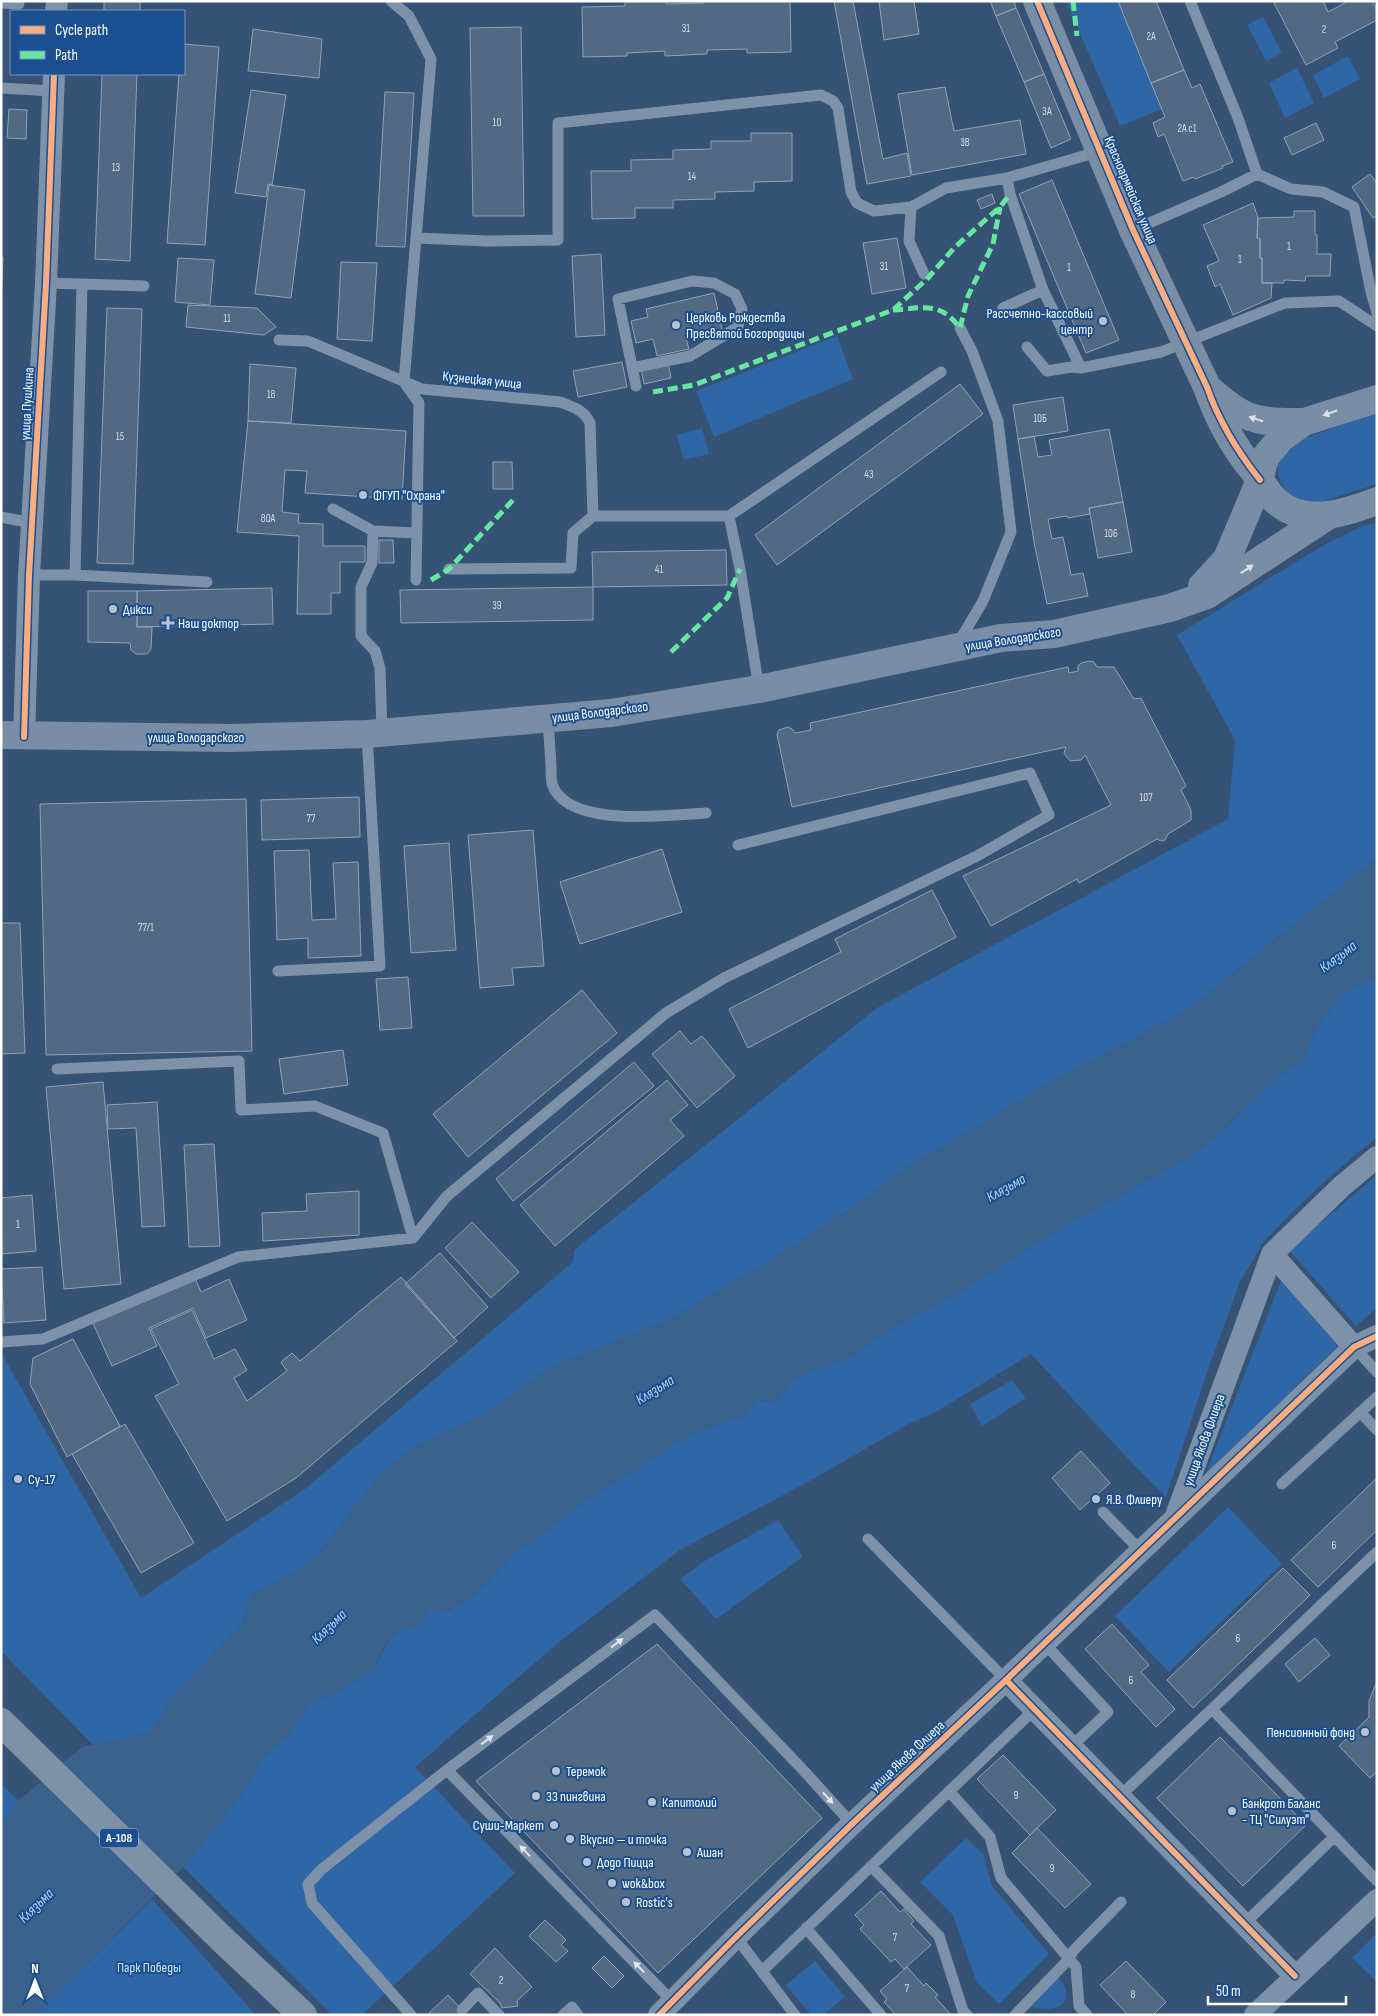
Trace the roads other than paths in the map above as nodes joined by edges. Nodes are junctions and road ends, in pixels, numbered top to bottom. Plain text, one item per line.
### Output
1 (391, 1) edge
2 (1037, 1) edge
3 (1190, 1) edge
4 (1, 3) edge
5 (19, 4) dead end
6 (53, 83) edge
7 (1, 88) edge
8 (1101, 151) junction
9 (1257, 174) junction
10 (1007, 178) junction
11 (911, 207) junction
12 (1133, 230) junction
13 (417, 238) junction
14 (924, 274) dead end
15 (46, 283) junction
16 (82, 284) junction
17 (144, 286) dead end
18 (1043, 290) junction
19 (1003, 308) dead end
20 (1377, 313) edge
21 (1377, 326) edge
22 (960, 328) dead end
23 (279, 340) dead end
24 (1185, 342) junction
25 (1026, 347) dead end
26 (632, 368) junction
27 (1081, 368) junction
28 (941, 372) dead end
29 (404, 382) junction
30 (636, 386) dead end
31 (1206, 387) junction
32 (1377, 398) edge
33 (1304, 422) junction
34 (1260, 480) junction
35 (1377, 501) edge
36 (333, 509) dead end
37 (1329, 515) junction
38 (593, 516) junction
39 (729, 516) junction
40 (1, 518) edge
41 (32, 523) junction
42 (373, 531) junction
43 (416, 533) junction
44 (449, 569) dead end
45 (30, 575) junction
46 (74, 575) junction
47 (416, 580) dead end
48 (207, 582) dead end
49 (1189, 600) junction
50 (955, 648) junction
51 (759, 689) junction
52 (548, 718) junction
53 (375, 733) junction
54 (12, 736) edge
55 (706, 813) dead end
56 (738, 845) dead end
57 (278, 970) dead end
58 (57, 1069) dead end
59 (1377, 1156) edge
60 (413, 1238) junction
61 (1272, 1254) junction
62 (1377, 1336) edge
63 (1, 1342) edge
64 (1354, 1348) junction
65 (1377, 1372) edge
66 (1377, 1397) edge
67 (1360, 1412) junction
68 (1377, 1430) edge
69 (1282, 1484) dead end
70 (1103, 1512) dead end
71 (1175, 1519) junction
72 (868, 1539) dead end
73 (1141, 1551) junction
74 (1377, 1552) edge
75 (1044, 1642) junction
76 (1006, 1680) junction
77 (1212, 1709) junction
78 (1035, 1710) junction
79 (7, 1728) edge
80 (1071, 1747) junction
81 (447, 1770) junction
82 (949, 1791) junction
83 (1120, 1796) junction
84 (852, 1824) junction
85 (1334, 1837) junction
86 (871, 1866) junction
87 (1377, 1880) edge
88 (1377, 1900) edge
89 (1121, 1902) dead end
90 (1244, 1924) junction
91 (806, 1928) junction
92 (736, 1937) junction
93 (1069, 1959) junction
94 (762, 1971) junction
95 (1295, 1976) junction
96 (666, 2008) edge
97 (462, 2010) dead end
98 (303, 2015) edge
99 (411, 2015) edge
100 (499, 2015) edge
101 (564, 2015) edge
102 (578, 2015) edge
103 (795, 2015) edge
104 (881, 2015) edge
105 (966, 2015) edge
106 (1016, 2015) edge
107 (1087, 2015) edge
108 (1255, 2015) edge

1 - 13 lane
2 - 8 main road, Красноармейская улица
3 - 9 lane
4 - 5 lane
6 - 7 lane
6 - 15 street, улица Пушкина
8 - 10 lane
8 - 12 main road, Красноармейская улица
9 - 12 lane
9 - 20 lane
10 - 11 lane
10 - 18 lane
11 - 13 lane
11 - 14 lane
12 - 24 main road, Красноармейская улица
13 - 29 lane
15 - 16 lane
15 - 41 street, улица Пушкина
16 - 17 lane
16 - 46 lane
18 - 19 lane
18 - 27 lane
21 - 24 lane
22 - 50 lane
23 - 29 lane, Кузнецкая улица
24 - 27 lane
24 - 31 main road, Красноармейская улица
25 - 27 lane
26 - 26 lane
26 - 30 lane
28 - 39 lane
29 - 38 lane, Кузнецкая улица
29 - 43 lane
33 -> 31 main road
31 - 34 main road, Красноармейская улица
32 -> 33 main road
33 - 34 main road
34 - 37 main road, Красноармейская улица
34 - 49 main road
35 - 37 main road
36 - 42 lane
49 -> 37 main road, улица Володарского
38 - 39 lane
38 - 44 lane
39 - 51 lane
40 - 41 lane
41 - 45 street, улица Пушкина
42 - 43 lane
42 - 53 lane
43 - 47 lane
45 - 46 lane
45 - 54 street, улица Пушкина
46 - 48 lane
49 - 50 main road, улица Володарского
50 - 51 main road, улица Володарского
51 - 52 main road, улица Володарского
52 - 53 main road, улица Володарского
52 - 55 lane
53 - 54 main road, улица Володарского
53 - 57 lane
56 - 60 lane
58 - 60 lane
59 - 61 street
60 - 63 lane
61 - 64 street
61 - 71 street, улица Якова Флиера
62 - 64 street
64 - 65 lane
64 - 71 street
66 - 67 lane
67 - 68 lane
67 - 69 lane
70 - 73 lane
71 - 73 street, улица Якова Флиера
72 - 76 lane
73 - 75 street, улица Якова Флиера
74 - 77 lane
75 - 76 street, улица Якова Флиера
75 - 80 lane
76 - 78 street
76 - 84 street, улица Якова Флиера
77 - 83 lane
77 - 85 lane
78 - 80 street
78 - 82 lane
79 - 98 highway, А-108
80 - 83 street
81 -> 84 lane
96 -> 81 lane
81 - 99 lane
82 - 86 lane
82 - 93 lane
83 - 90 street
84 - 92 street, улица Якова Флиера
85 - 87 lane
85 - 90 lane
86 - 91 lane
86 - 105 lane
88 - 95 street
89 - 93 lane
90 - 95 street
91 - 94 lane
91 - 104 lane
92 - 94 lane
92 - 96 street, улица Якова Флиера
93 - 106 lane
93 - 107 lane
94 - 103 lane
95 - 108 street
97 - 100 lane
101 - 102 lane

